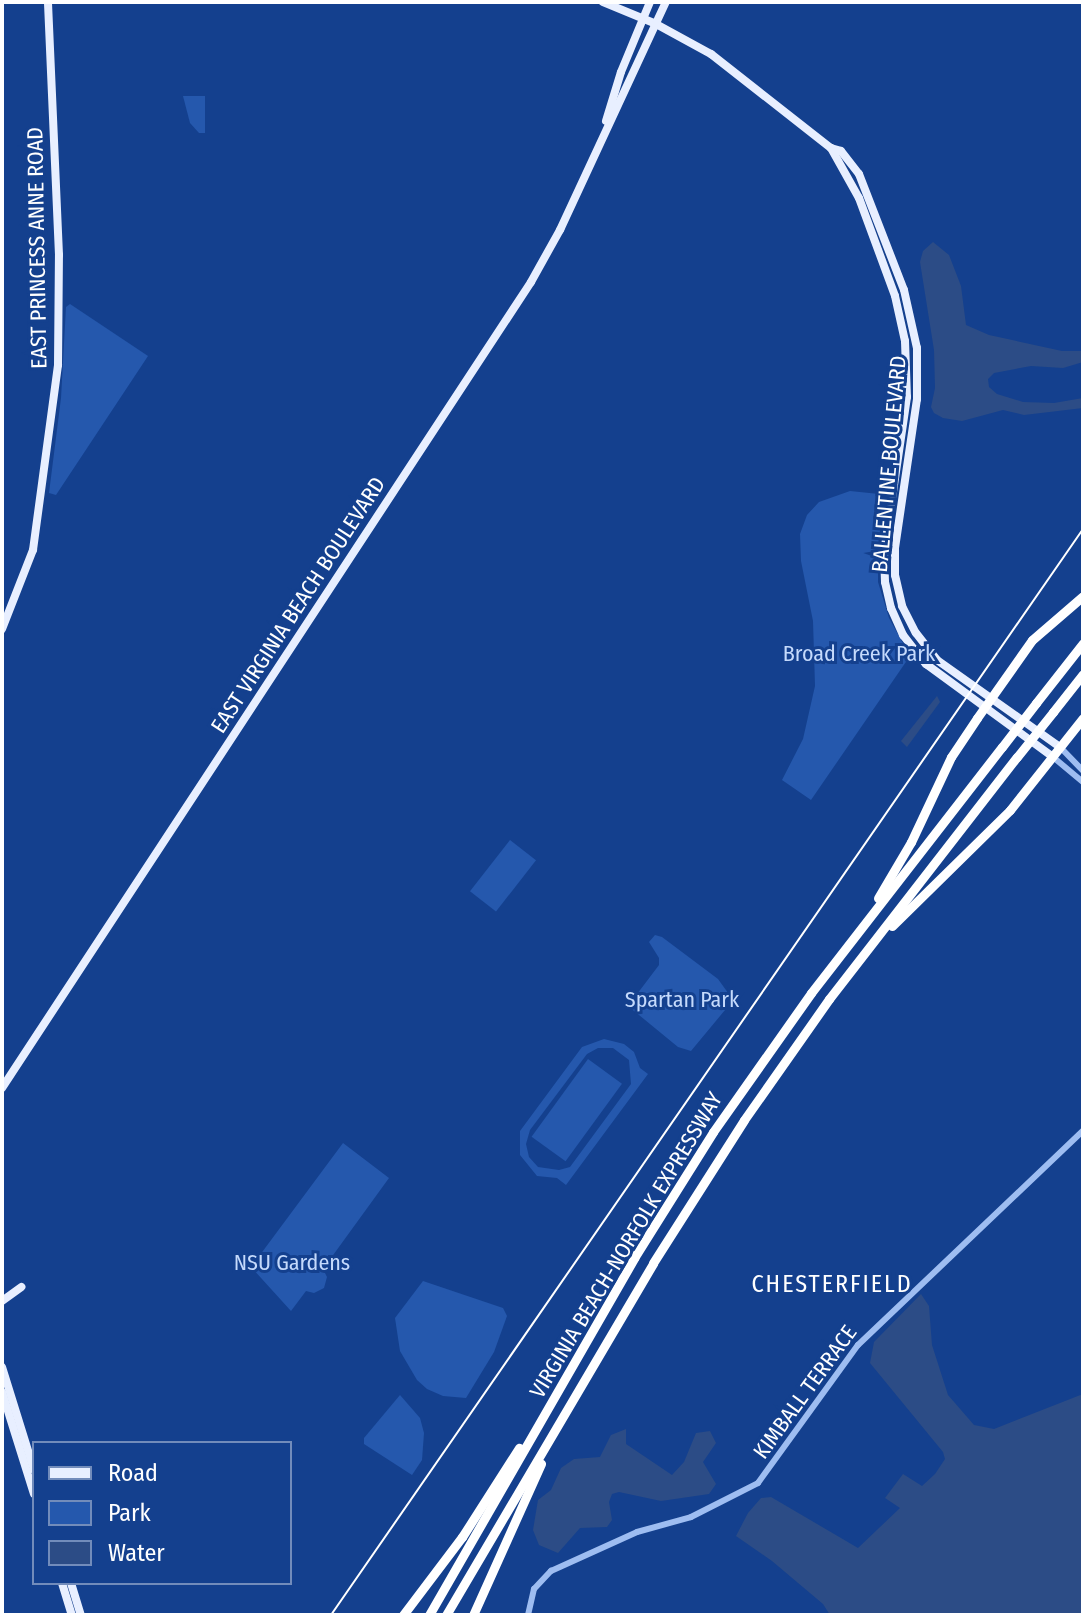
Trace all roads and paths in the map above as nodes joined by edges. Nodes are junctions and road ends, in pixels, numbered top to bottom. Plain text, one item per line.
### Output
1 (48, 2) edge
2 (603, 2) edge
3 (650, 2) edge
4 (666, 2) edge
5 (643, 18) junction
6 (656, 24) junction
7 (604, 129) junction
8 (831, 148) junction
9 (1083, 596) edge
10 (2, 629) edge
11 (1083, 643) edge
12 (1083, 674) edge
13 (991, 697) junction
14 (984, 707) junction
15 (1083, 718) edge
16 (1060, 747) junction
17 (1053, 757) junction
18 (1083, 771) edge
19 (1083, 782) edge
20 (859, 931) junction
21 (872, 943) junction
22 (2, 1088) edge
23 (1083, 1131) edge
24 (21, 1287) dead end
25 (2, 1301) edge
26 (2, 1367) edge
27 (2, 1392) edge
28 (551, 1403) junction
29 (557, 1428) junction
30 (32, 1464) edge
31 (32, 1488) edge
32 (63, 1585) edge
33 (72, 1585) edge
34 (72, 1615) edge
35 (81, 1615) edge
36 (403, 1615) edge
37 (429, 1615) edge
38 (446, 1615) edge
39 (473, 1615) edge
40 (528, 1615) edge

1 - 10 main road, EAST PRINCESS ANNE ROAD
2 - 5 main road, BALLENTINE BOULEVARD
3 - 5 main road, EAST VIRGINIA BEACH BOULEVARD
4 - 6 main road, EAST VIRGINIA BEACH BOULEVARD
5 - 6 main road, BALLENTINE BOULEVARD
5 - 7 main road, EAST VIRGINIA BEACH BOULEVARD
6 - 7 main road, EAST VIRGINIA BEACH BOULEVARD
6 - 8 main road, BALLENTINE BOULEVARD
7 - 22 main road, EAST VIRGINIA BEACH BOULEVARD
8 - 13 main road, BALLENTINE BOULEVARD
8 - 14 main road, BALLENTINE BOULEVARD
9 - 13 highway
11 - 20 highway, VIRGINIA BEACH-NORFOLK EXPRESSWAY, bridge
12 - 21 highway, VIRGINIA BEACH-NORFOLK EXPRESSWAY, bridge
13 - 14 highway
13 - 16 main road, BALLENTINE BOULEVARD
14 - 17 main road, BALLENTINE BOULEVARD
14 - 20 highway
15 - 16 highway
16 - 17 highway
16 - 18 street, BALLENTINE BOULEVARD
17 - 19 street, BALLENTINE BOULEVARD
17 - 21 highway
20 - 28 highway, VIRGINIA BEACH-NORFOLK EXPRESSWAY
21 - 29 highway, VIRGINIA BEACH-NORFOLK EXPRESSWAY
23 - 40 street, KIMBALL TERRACE
24 - 25 main road
26 - 30 main road
27 - 31 main road
28 - 36 highway
28 - 37 highway, VIRGINIA BEACH-NORFOLK EXPRESSWAY
29 - 38 highway, VIRGINIA BEACH-NORFOLK EXPRESSWAY
29 - 39 highway
32 - 34 main road
33 - 35 main road

